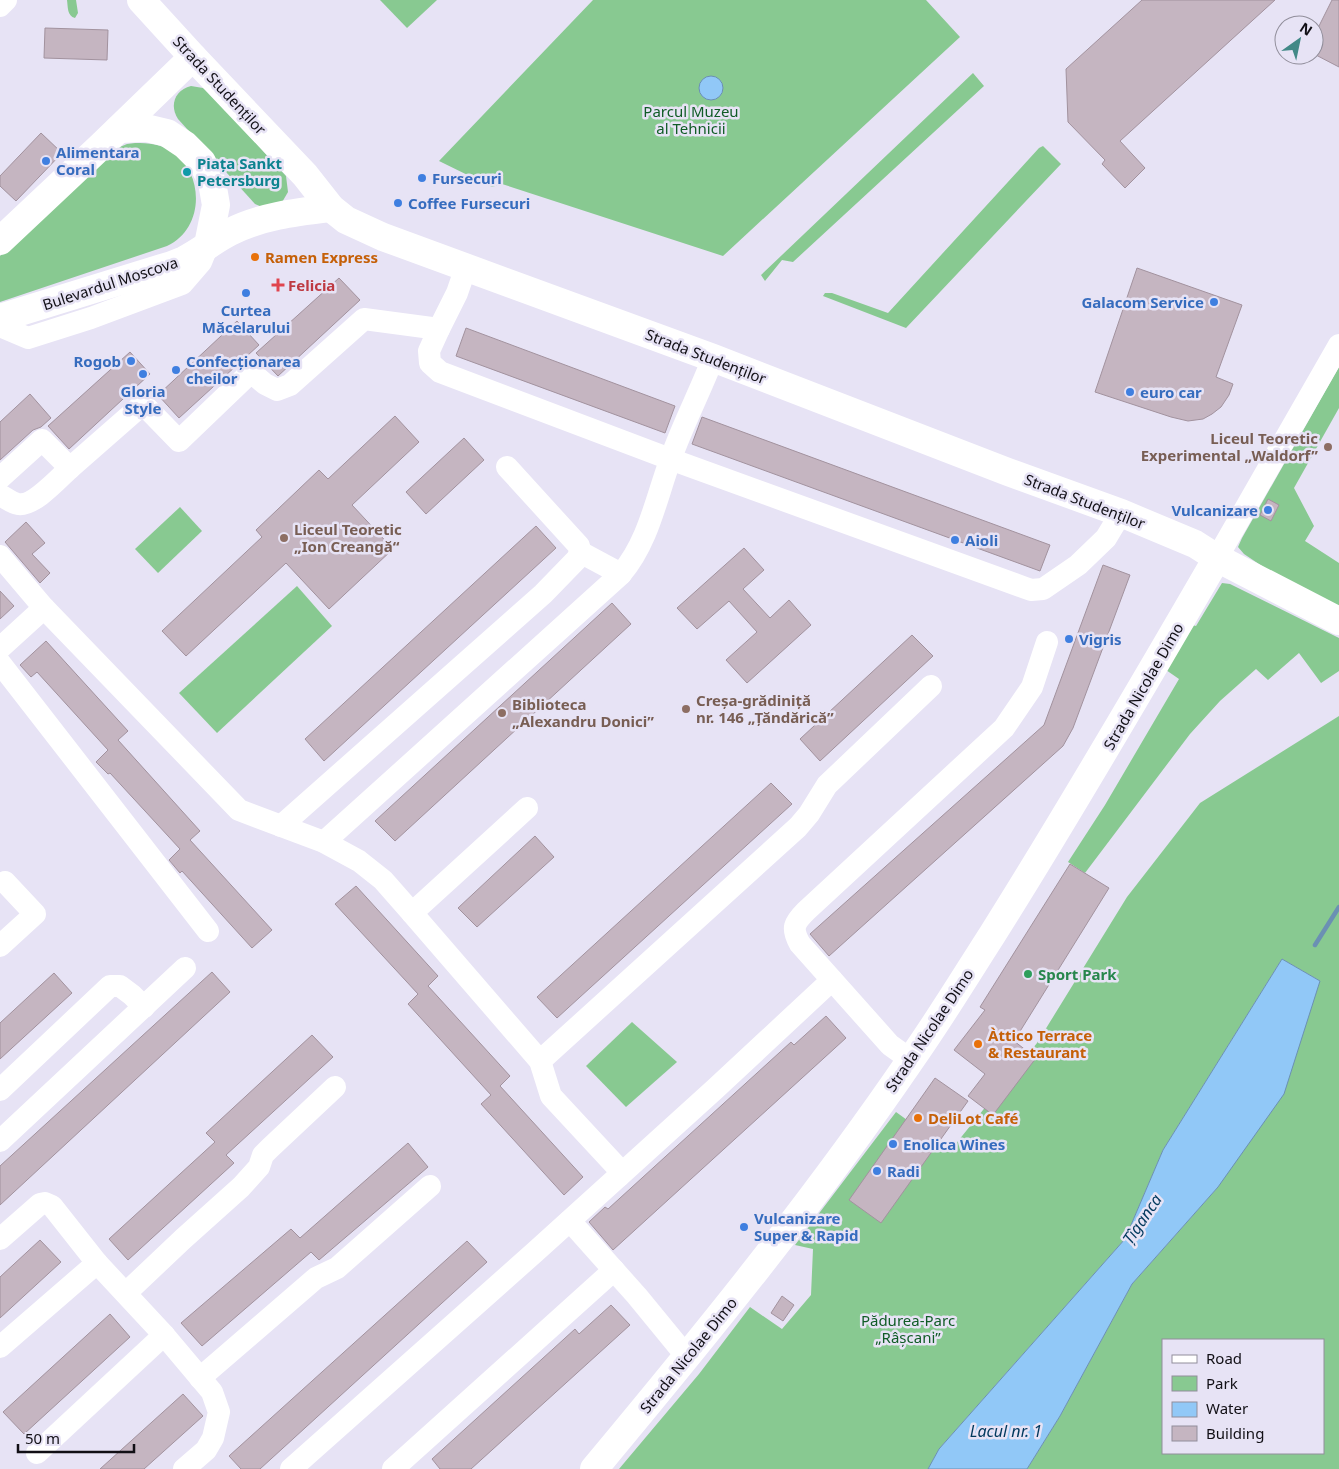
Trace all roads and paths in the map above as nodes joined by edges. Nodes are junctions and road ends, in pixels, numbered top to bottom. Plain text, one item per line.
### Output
1 (6, 0) edge
2 (141, 0) edge
3 (0, 6) edge
4 (193, 57) junction
5 (118, 130) junction
6 (331, 208) junction
7 (0, 241) edge
8 (208, 245) junction
9 (466, 268) junction
10 (0, 318) edge
11 (0, 326) edge
12 (439, 329) junction
13 (1339, 345) edge
14 (713, 358) junction
15 (670, 458) junction
16 (507, 467) dead end
17 (70, 468) junction
18 (0, 478) edge
19 (0, 495) edge
20 (1121, 513) junction
21 (580, 552) junction
22 (0, 556) edge
23 (1217, 558) junction
24 (621, 574) junction
25 (44, 608) junction
26 (1339, 621) edge
27 (1046, 642) dead end
28 (0, 648) edge
29 (0, 663) edge
30 (931, 686) dead end
31 (527, 808) dead end
32 (281, 826) junction
33 (324, 842) junction
34 (5, 882) dead end
35 (412, 913) junction
36 (208, 931) dead end
37 (0, 946) edge
38 (185, 968) dead end
39 (832, 980) junction
40 (144, 1007) junction
41 (911, 1060) junction
42 (540, 1061) junction
43 (335, 1087) dead end
44 (0, 1090) edge
45 (0, 1141) edge
46 (620, 1176) junction
47 (430, 1186) dead end
48 (570, 1221) junction
49 (0, 1239) edge
50 (97, 1263) junction
51 (614, 1270) junction
52 (126, 1294) junction
53 (164, 1335) junction
54 (0, 1347) edge
55 (688, 1357) junction
56 (200, 1378) junction
57 (37, 1453) dead end
58 (184, 1469) edge
59 (291, 1469) edge
60 (393, 1469) edge
61 (594, 1469) edge

1 - 3 street
2 - 4 main road, Strada Studenților
4 - 5 main road
4 - 6 main road, Strada Studenților
5 - 7 main road
5 - 8 main road
6 - 8 main road, Bulevardul Moscova
6 - 9 main road, Strada Studenților
8 - 10 main road, Bulevardul Moscova
8 - 11 street
9 - 12 street
9 - 14 main road, Strada Studenților
12 - 15 street
12 - 17 street
13 - 23 street
14 - 15 street
14 - 20 main road, Strada Studenților
15 - 20 street
15 - 24 street
16 - 21 street
17 - 18 street
17 - 19 street
20 - 23 main road, Strada Studenților
21 - 24 street
21 - 32 street
22 - 25 street
23 - 26 main road, Strada Studenților
23 - 41 main road, Strada Nicolae Dimo
24 - 33 street
25 - 28 street
25 - 32 street
27 - 39 street
29 - 36 street
30 - 42 street
31 - 35 street
32 - 33 street
33 - 35 street
34 - 37 street
35 - 42 street
38 - 40 street
39 - 41 street
39 - 46 street
40 - 44 street
40 - 45 street
41 - 55 main road, Strada Nicolae Dimo
42 - 46 street
43 - 52 street
46 - 48 street
47 - 56 street
48 - 51 street
48 - 59 street
49 - 50 street
50 - 52 street
50 - 54 street
51 - 55 street
51 - 60 street
52 - 53 street
53 - 56 street
53 - 57 street
55 - 61 main road, Strada Nicolae Dimo
56 - 58 street

